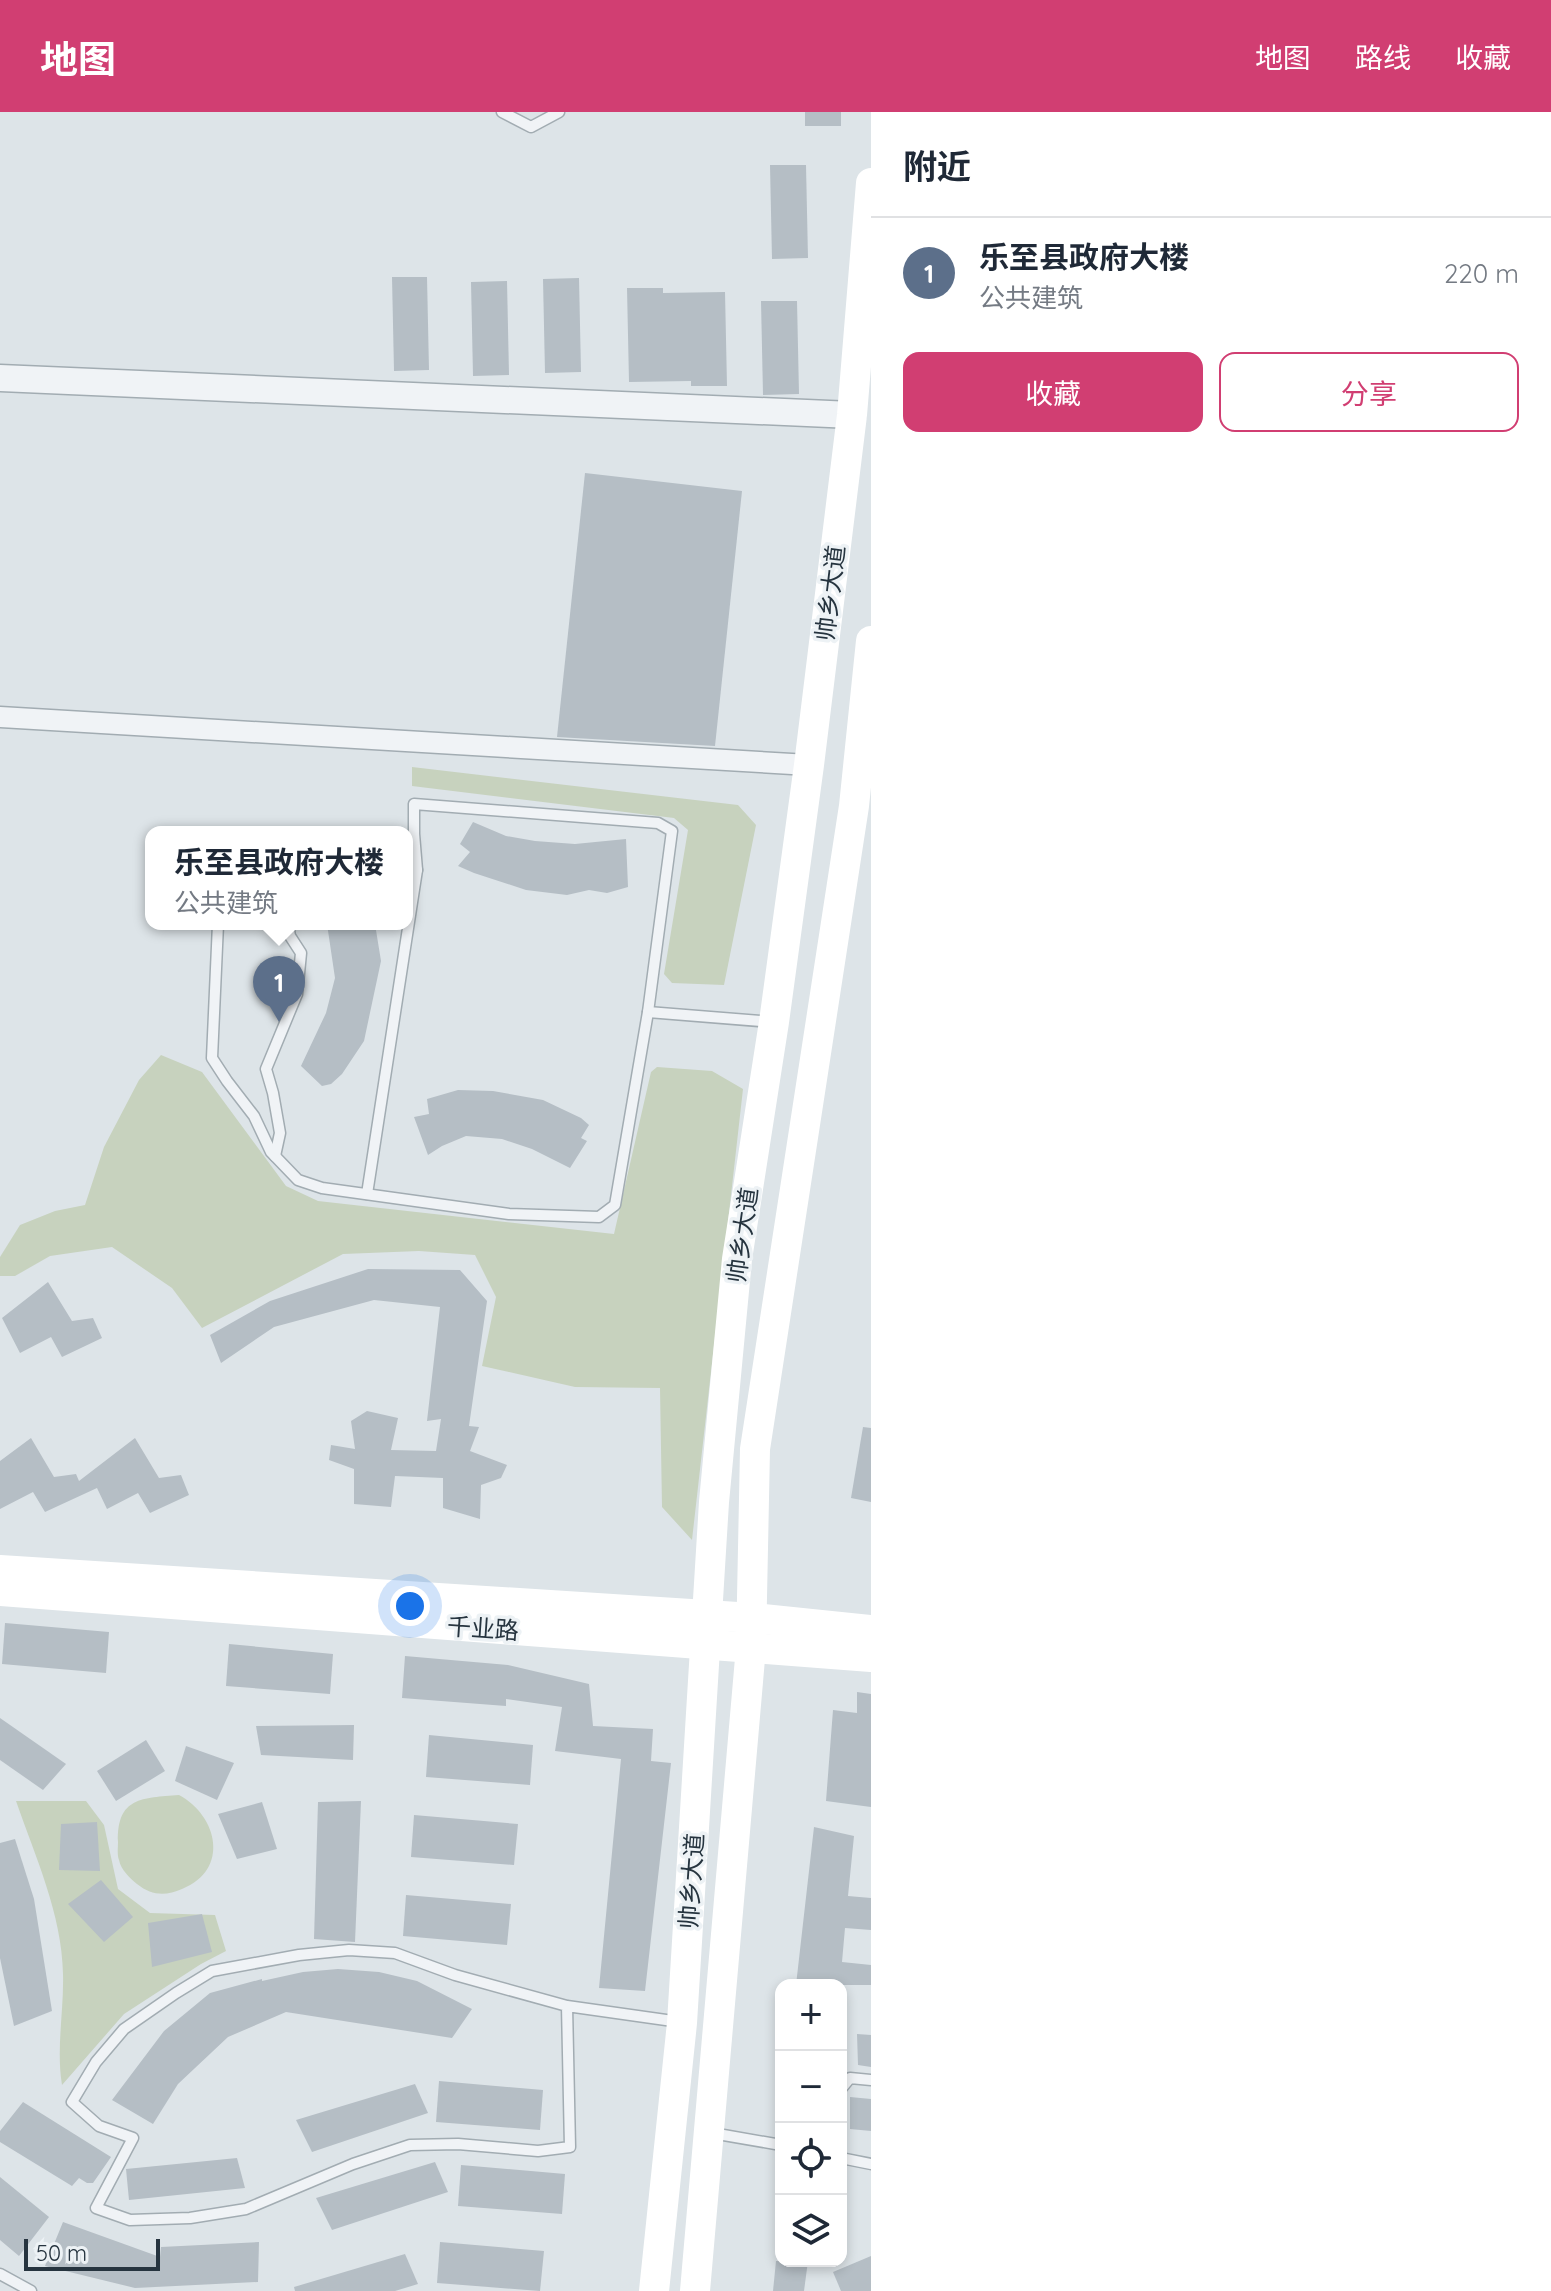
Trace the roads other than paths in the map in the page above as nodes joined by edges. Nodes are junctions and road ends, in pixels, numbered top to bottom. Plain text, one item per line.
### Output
1 (502, 112) edge
2 (559, 112) edge
3 (871, 183) edge
4 (0, 378) edge
5 (852, 415) junction
6 (871, 641) edge
7 (0, 717) edge
8 (809, 765) junction
9 (862, 807) edge
10 (413, 852) edge
11 (218, 930) edge
12 (289, 930) edge
13 (404, 930) edge
14 (648, 1012) junction
15 (774, 1022) junction
16 (275, 1156) junction
17 (367, 1194) junction
18 (0, 1570) edge
19 (0, 1591) edge
20 (706, 1630) junction
21 (871, 1630) edge
22 (752, 1633) junction
23 (871, 1657) edge
24 (567, 2006) junction
25 (682, 2023) junction
26 (871, 2080) edge
27 (847, 2082) edge
28 (710, 2133) junction
29 (775, 2144) edge
30 (847, 2159) edge
31 (871, 2164) edge
32 (0, 2274) edge
33 (31, 2291) edge
34 (654, 2291) edge
35 (695, 2291) edge

1 - 2 lane
3 - 5 main road, 帅乡大道
4 - 5 street
5 - 8 main road, 帅乡大道
6 - 9 main road, 帅乡大道
7 - 8 street
8 - 15 main road, 帅乡大道
9 - 22 main road, 帅乡大道
10 - 14 lane
11 - 16 lane
12 - 16 lane
13 - 17 lane
14 - 15 lane
14 - 17 lane
15 - 20 main road, 帅乡大道
16 - 17 lane
18 - 20 main road, 千业路
19 - 20 main road, 千业路
20 - 22 main road, 千业路
20 - 25 main road, 帅乡大道
21 - 22 main road, 千业路
22 - 23 main road, 千业路
22 - 28 main road, 帅乡大道
24 - 24 lane
24 - 25 lane
25 - 34 main road, 帅乡大道
26 - 27 lane
28 - 29 lane
28 - 35 main road, 帅乡大道
30 - 31 lane
32 - 33 lane

